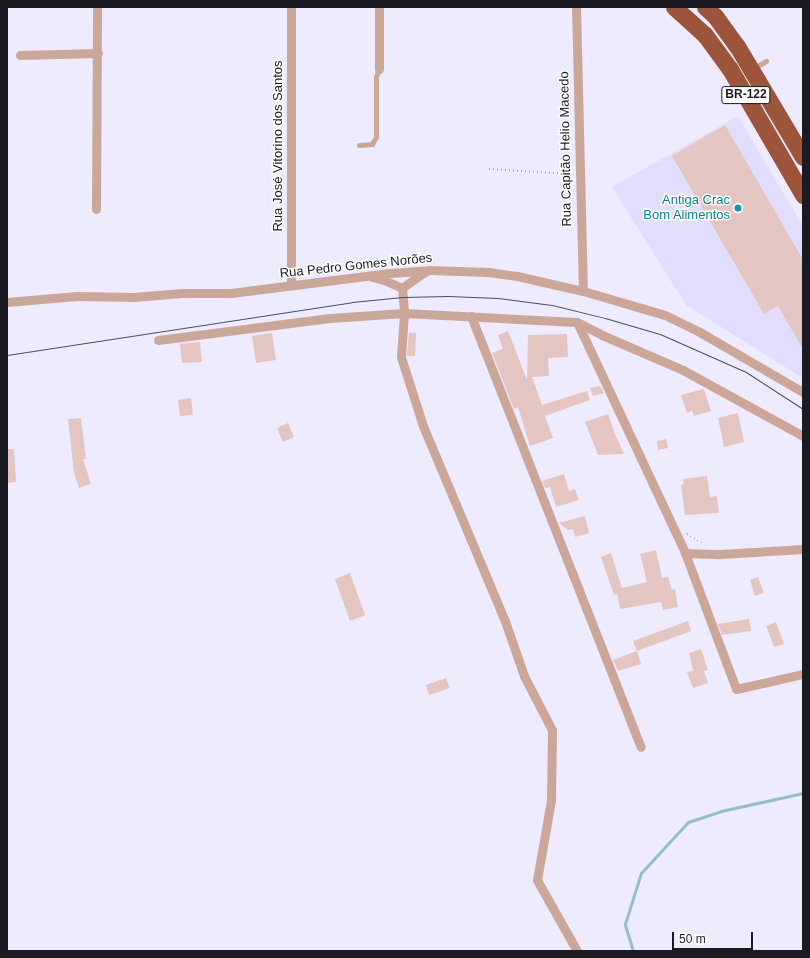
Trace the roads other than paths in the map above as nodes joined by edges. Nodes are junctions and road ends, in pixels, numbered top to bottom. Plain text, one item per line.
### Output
1 (97, 7) edge
2 (291, 7) edge
3 (379, 7) edge
4 (576, 7) edge
5 (674, 7) edge
6 (714, 10) edge
7 (98, 53) junction
8 (20, 55) dead end
9 (379, 69) joint
10 (359, 145) dead end
11 (803, 157) edge
12 (803, 195) edge
13 (96, 210) dead end
14 (429, 270) junction
15 (366, 276) junction
16 (291, 285) junction
17 (402, 288) junction
18 (583, 291) junction
19 (7, 302) edge
20 (404, 313) junction
21 (471, 316) junction
22 (577, 322) junction
23 (158, 340) dead end
24 (803, 392) edge
25 (803, 436) edge
26 (803, 549) edge
27 (685, 553) junction
28 (803, 674) edge
29 (641, 747) dead end
30 (577, 951) edge

1 - 7 street
2 - 16 street, Rua José Vitorino dos Santos
3 - 9 street
4 - 18 street, Rua Capitão Helio Macedo
5 - 12 highway, BR-122
6 - 11 highway, BR-122
7 - 8 street
7 - 13 street
9 - 10 lane
14 - 15 street, Rua Pedro Gomes Norões
14 - 17 street
14 - 18 street, Rua Pedro Gomes Norões
15 - 16 street, Rua Pedro Gomes Norões
15 - 17 street
16 - 19 street, Rua Pedro Gomes Norões
17 - 20 street
18 - 24 street, Rua Pedro Gomes Norões
20 - 21 street
20 - 23 street
20 - 30 street
21 - 22 street
21 - 29 street
22 - 25 street
22 - 27 street
26 - 27 street
27 - 28 street

